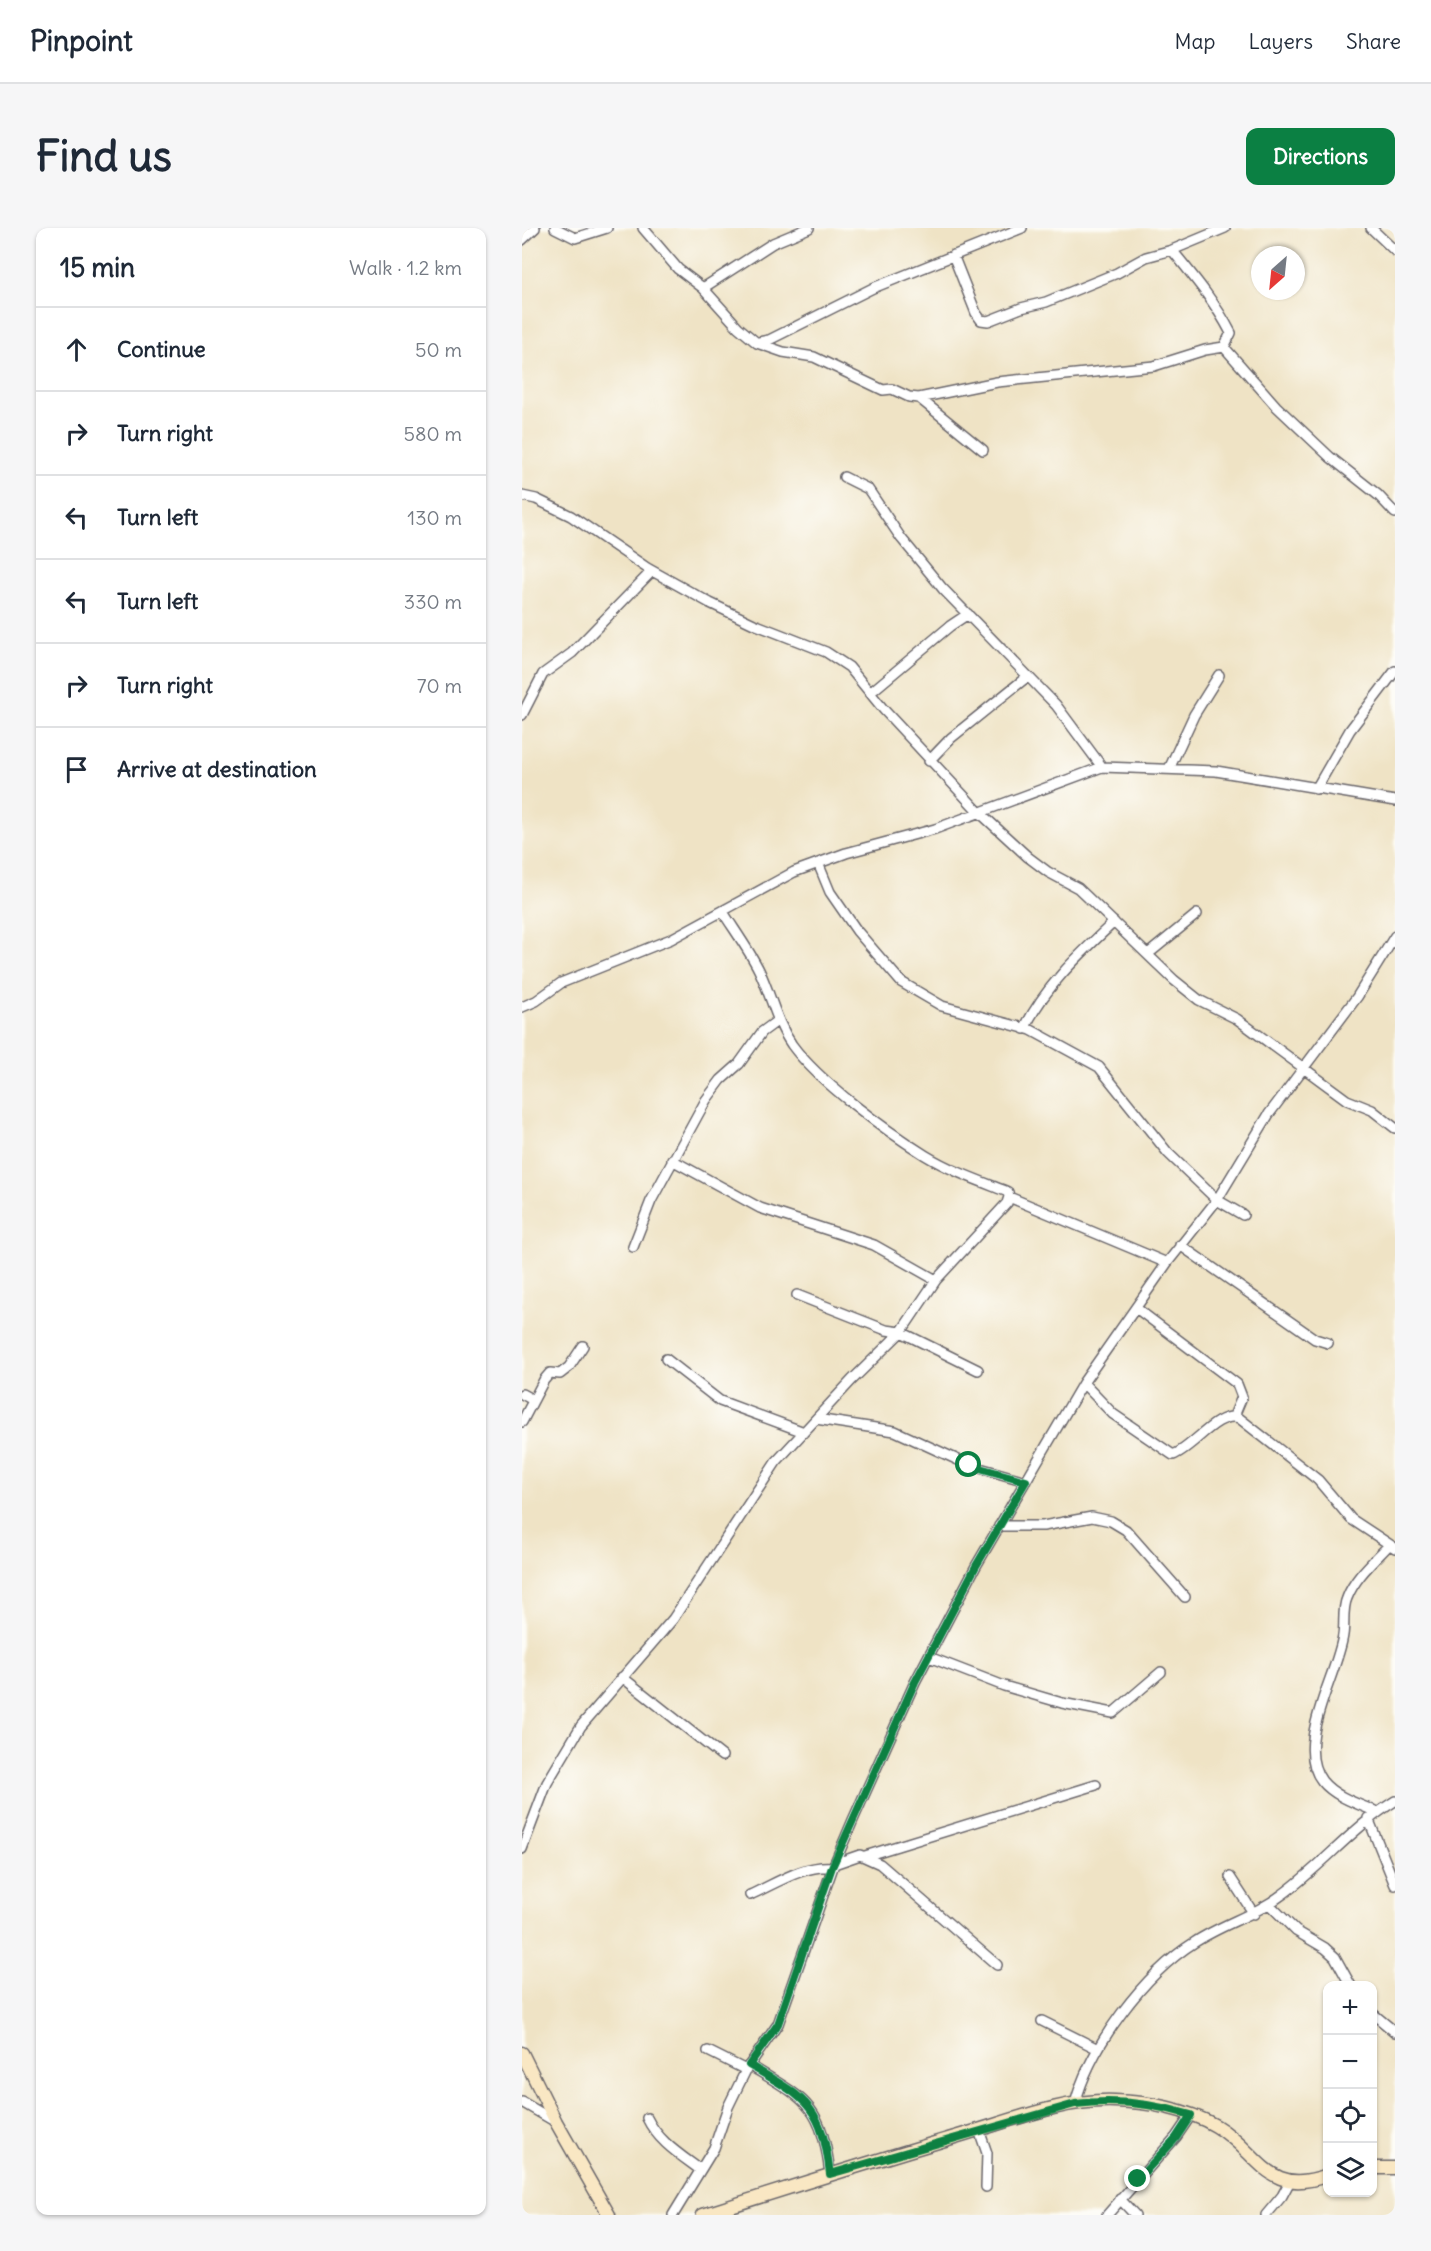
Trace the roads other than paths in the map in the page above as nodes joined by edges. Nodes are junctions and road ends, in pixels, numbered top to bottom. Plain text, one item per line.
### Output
1 (535, 228) edge
2 (555, 228) edge
3 (607, 228) edge
4 (643, 228) edge
5 (808, 228) edge
6 (1022, 228) edge
7 (1225, 228) edge
8 (1371, 228) edge
9 (522, 240) edge
10 (1173, 250) junction
11 (1395, 251) edge
12 (953, 255) junction
13 (703, 288) junction
14 (757, 343) junction
15 (1224, 348) junction
16 (919, 398) junction
17 (983, 450) dead end
18 (844, 477) dead end
19 (522, 496) edge
20 (1395, 513) edge
21 (652, 571) junction
22 (968, 614) junction
23 (1395, 671) edge
24 (1219, 675) dead end
25 (1028, 676) junction
26 (870, 693) junction
27 (522, 715) edge
28 (929, 761) junction
29 (1102, 767) junction
30 (1169, 769) junction
31 (1316, 789) junction
32 (1395, 801) edge
33 (978, 811) junction
34 (818, 863) junction
35 (723, 912) junction
36 (1197, 914) dead end
37 (1114, 922) junction
38 (1395, 936) edge
39 (1149, 954) junction
40 (522, 1007) edge
41 (777, 1021) junction
42 (1024, 1029) junction
43 (1304, 1068) junction
44 (1395, 1128) edge
45 (672, 1160) junction
46 (1010, 1197) junction
47 (1217, 1200) junction
48 (1243, 1215) dead end
49 (1180, 1245) junction
50 (633, 1247) dead end
51 (1167, 1263) junction
52 (936, 1280) junction
53 (797, 1295) dead end
54 (1136, 1308) junction
55 (901, 1332) junction
56 (1328, 1344) dead end
57 (583, 1346) dead end
58 (666, 1359) dead end
59 (978, 1370) dead end
60 (1083, 1383) junction
61 (522, 1394) edge
62 (533, 1400) junction
63 (1234, 1416) junction
64 (816, 1419) junction
65 (522, 1422) edge
66 (804, 1432) junction
67 (1026, 1481) junction
68 (999, 1527) junction
69 (1392, 1546) edge
70 (1185, 1597) dead end
71 (929, 1657) junction
72 (1161, 1672) dead end
73 (622, 1677) junction
74 (722, 1756) dead end
75 (1096, 1785) dead end
76 (1395, 1801) edge
77 (1377, 1812) junction
78 (1368, 1818) junction
79 (522, 1849) edge
80 (865, 1856) junction
81 (833, 1865) junction
82 (1230, 1876) dead end
83 (1395, 1885) edge
84 (750, 1895) dead end
85 (1270, 1905) junction
86 (1254, 1914) junction
87 (997, 1965) dead end
88 (1348, 1981) edge
89 (1377, 2017) edge
90 (1042, 2021) dead end
91 (1395, 2032) edge
92 (1098, 2049) junction
93 (708, 2051) dead end
94 (522, 2053) edge
95 (747, 2067) junction
96 (522, 2102) edge
97 (1075, 2104) junction
98 (1191, 2115) junction
99 (647, 2118) dead end
100 (556, 2122) junction
101 (979, 2130) junction
102 (1394, 2165) edge
103 (1377, 2167) edge
104 (699, 2169) junction
105 (830, 2174) junction
106 (1323, 2176) edge
107 (1290, 2181) junction
108 (986, 2187) dead end
109 (1120, 2199) junction
110 (609, 2215) edge
111 (673, 2215) edge
112 (703, 2215) edge
113 (1107, 2215) edge
114 (1136, 2215) edge
115 (1266, 2215) edge

1 - 9 street
2 - 3 street
4 - 13 street
5 - 13 street
6 - 12 street
7 - 10 street
8 - 11 street
10 - 12 street
10 - 15 street
12 - 14 street
13 - 14 street
14 - 16 street
15 - 16 street
15 - 20 street
16 - 17 street
18 - 22 street
19 - 21 street
21 - 26 street
21 - 27 street
22 - 25 street
22 - 26 street
23 - 31 street
24 - 30 street
25 - 28 street
25 - 29 street
26 - 28 street
28 - 33 street
29 - 30 street
29 - 33 street
30 - 31 street
31 - 32 street
33 - 34 street
33 - 37 street
34 - 35 street
34 - 42 street
35 - 40 street
35 - 41 street
36 - 39 street
37 - 39 street
37 - 42 street
38 - 43 street
39 - 43 street
41 - 45 street
41 - 46 street
42 - 47 street
43 - 44 street
43 - 47 street
45 - 50 street
45 - 52 street
46 - 51 street
46 - 52 street
47 - 48 street
47 - 49 street
49 - 51 street
49 - 56 street
51 - 54 street
52 - 55 street
53 - 55 street
54 - 60 street
54 - 63 street
55 - 59 street
55 - 64 street
57 - 62 street
58 - 66 street
60 - 63 street
60 - 67 street
61 - 62 street
62 - 65 street
63 - 69 street
64 - 66 street
64 - 67 street
66 - 73 street
67 - 68 street
68 - 70 street
68 - 71 street
69 - 77 street
71 - 72 street
71 - 81 street
73 - 74 street
73 - 79 street
75 - 80 street
76 - 77 street
77 - 78 street
78 - 83 street
78 - 85 street
80 - 81 street
80 - 87 street
81 - 84 street
81 - 95 street
82 - 86 street
85 - 86 street
85 - 88 street
86 - 92 street
89 - 91 street
90 - 92 street
92 - 97 street
93 - 95 street
94 - 100 main road
95 - 104 street
95 - 105 street
96 - 100 street
97 - 98 main road
97 - 101 main road
98 - 107 main road
98 - 109 street
99 - 104 street
100 - 110 main road
101 - 105 main road
101 - 108 street
102 - 103 main road
104 - 111 street
105 - 112 main road
106 - 107 main road
107 - 115 street
109 - 113 street
109 - 114 street

